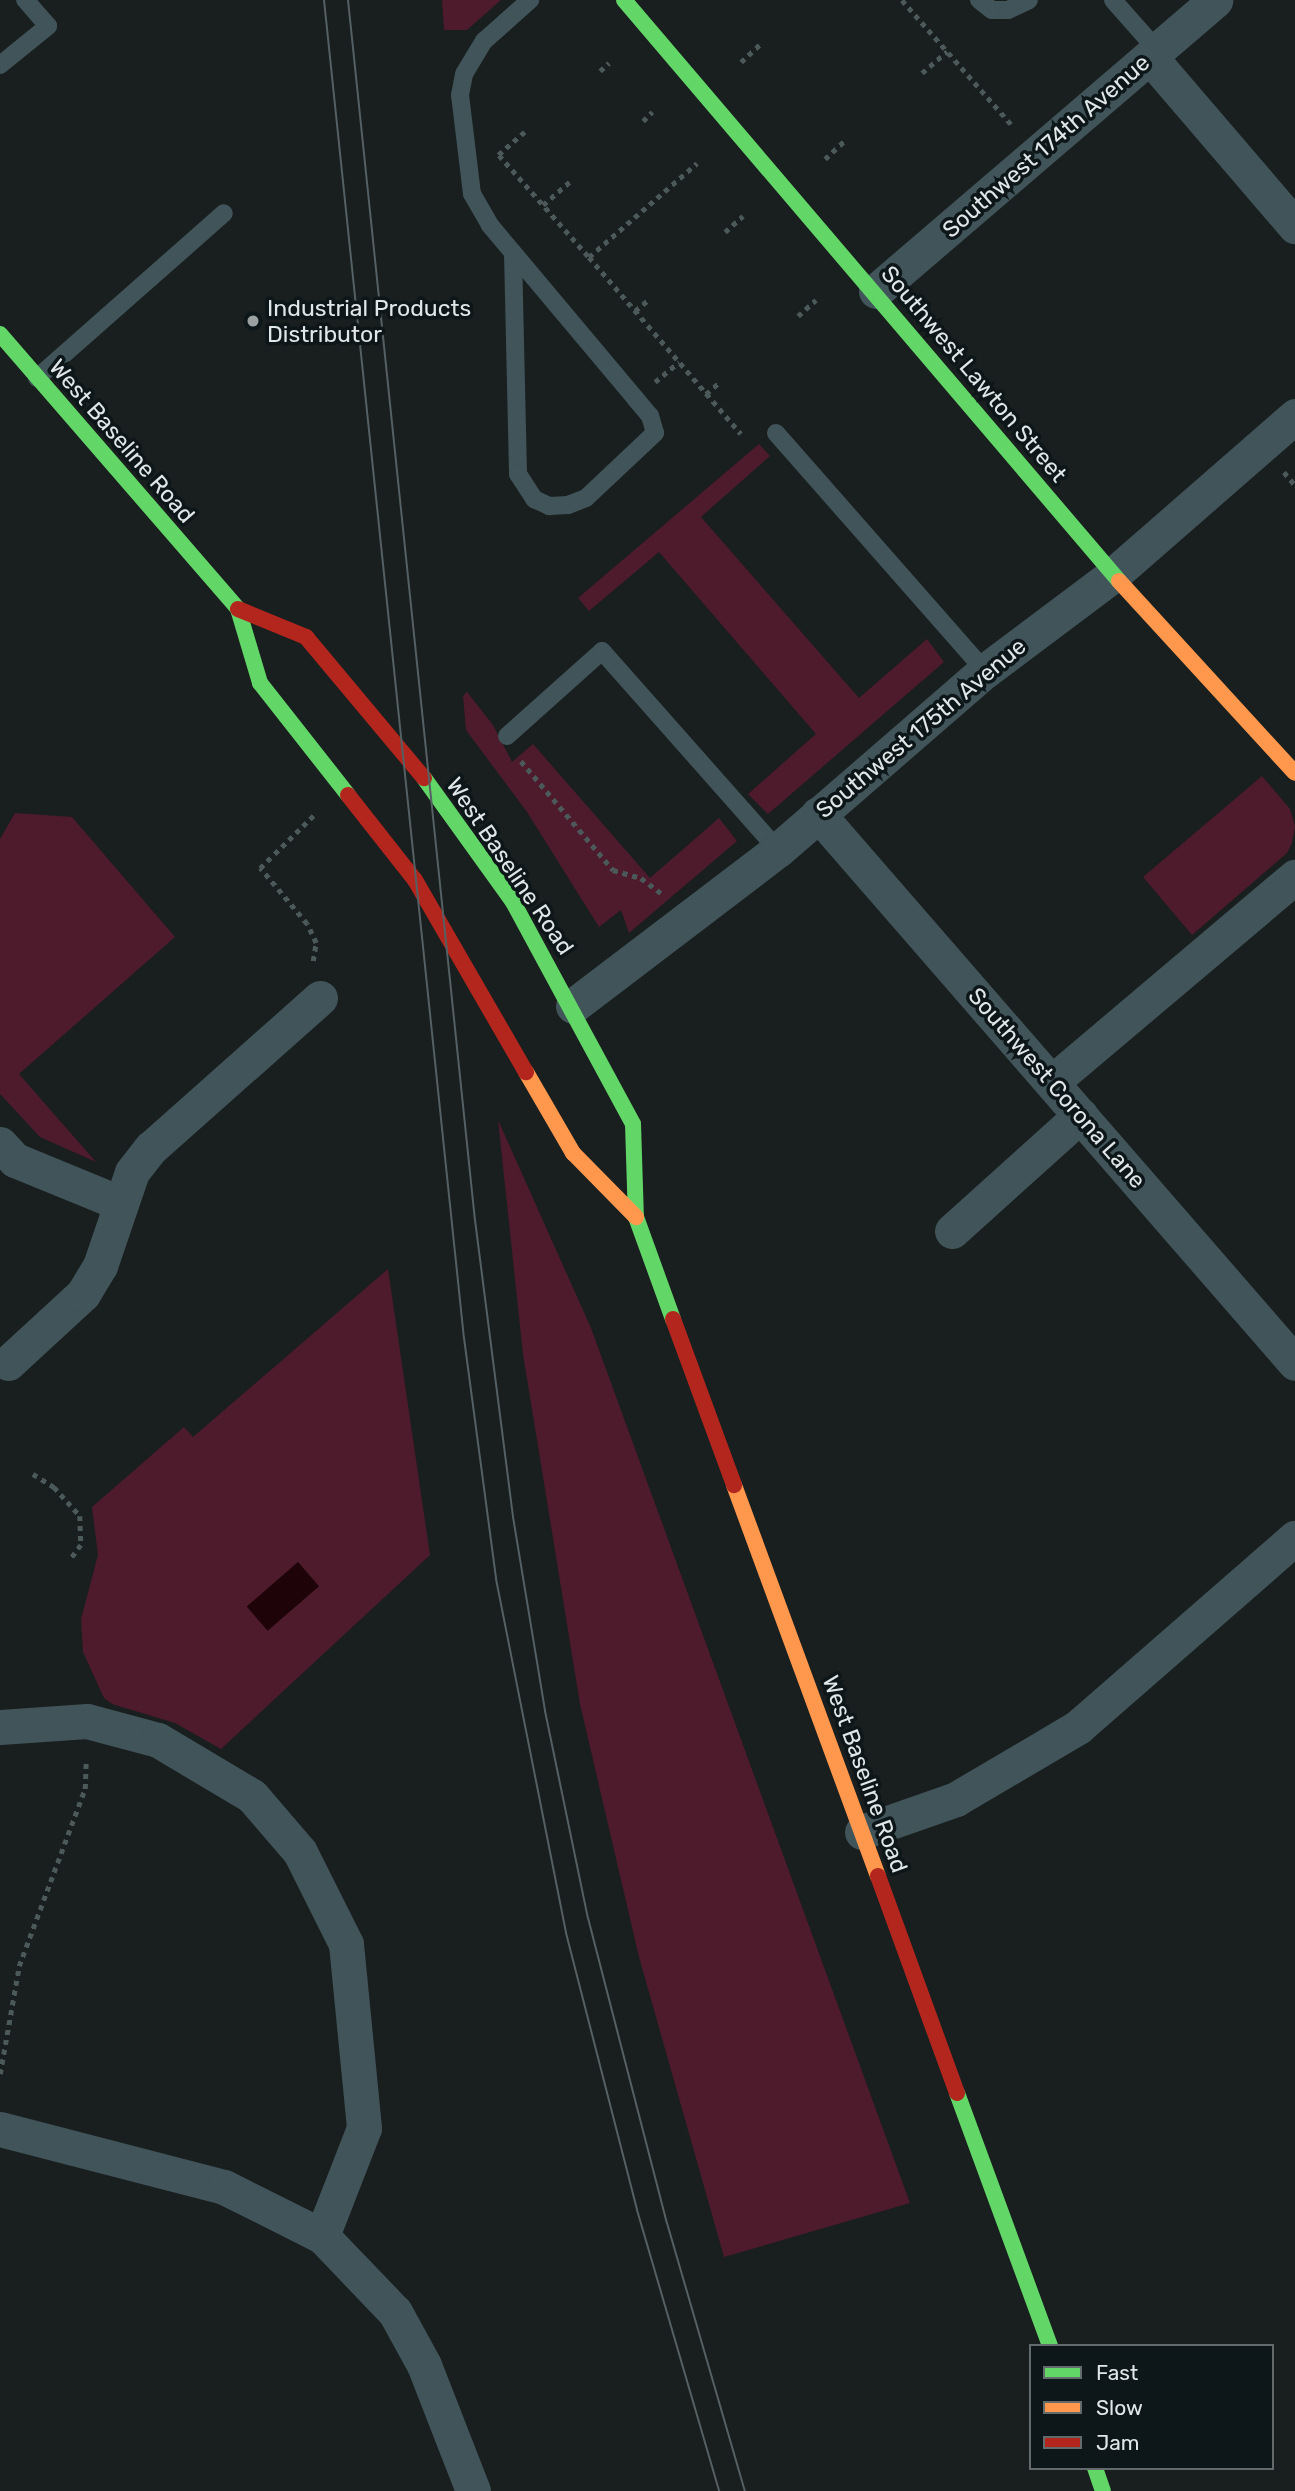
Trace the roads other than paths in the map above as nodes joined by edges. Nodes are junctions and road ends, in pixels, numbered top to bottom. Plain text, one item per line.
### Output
1 (25, 0) edge
2 (530, 0) edge
3 (624, 0) edge
4 (979, 0) edge
5 (1028, 0) edge
6 (1112, 0) edge
7 (1215, 0) edge
8 (1154, 54) junction
9 (0, 65) edge
10 (224, 213) dead end
11 (1295, 226) edge
12 (513, 253) junction
13 (876, 291) junction
14 (0, 334) edge
15 (37, 377) junction
16 (1295, 416) edge
17 (776, 433) dead end
18 (1113, 575) junction
19 (238, 609) junction
20 (985, 671) junction
21 (507, 736) road end
22 (1295, 773) edge
23 (818, 814) junction
24 (778, 850) junction
25 (1295, 877) edge
26 (320, 999) road end
27 (573, 1006) junction
28 (1052, 1082) junction
29 (1081, 1115) junction
30 (0, 1144) edge
31 (120, 1203) junction
32 (636, 1217) junction
33 (952, 1231) dead end
34 (8, 1363) dead end
35 (1295, 1363) edge
36 (1295, 1538) edge
37 (0, 1727) edge
38 (862, 1832) junction
39 (0, 2129) edge
40 (322, 2236) junction
41 (1049, 2344) edge
42 (1096, 2470) edge
43 (474, 2491) edge
44 (1103, 2491) edge

1 - 9 lane
2 - 12 lane
3 - 13 main road, Southwest Lawton Street
4 - 5 lane
6 - 8 lane
7 - 8 street, Southwest 174th Avenue
8 - 11 street
8 - 13 street, Southwest 174th Avenue
10 - 15 lane
12 - 12 lane
13 - 18 main road, Southwest Lawton Street
14 - 15 main road, West Baseline Road
15 - 19 main road, West Baseline Road
16 - 18 street, Southwest 175th Avenue
17 - 20 lane
18 - 20 street, Southwest 175th Avenue
18 - 22 main road, Southwest Lawton Street
19 - 27 main road, West Baseline Road
19 - 32 main road, West Baseline Road
20 - 23 street, Southwest 175th Avenue
21 - 24 lane
23 - 24 street, Southwest 175th Avenue
23 - 28 street, Southwest Corona Lane
24 - 27 street, Southwest 175th Avenue
25 - 28 street
26 - 31 street
27 - 32 main road, West Baseline Road
28 - 29 street, Southwest Corona Lane
29 - 33 street
29 - 35 street, Southwest Corona Lane
30 - 31 street
31 - 34 street
32 - 38 main road, West Baseline Road
36 - 38 street
37 - 40 street
38 - 41 main road, West Baseline Road
39 - 40 street
40 - 43 street
42 - 44 main road

